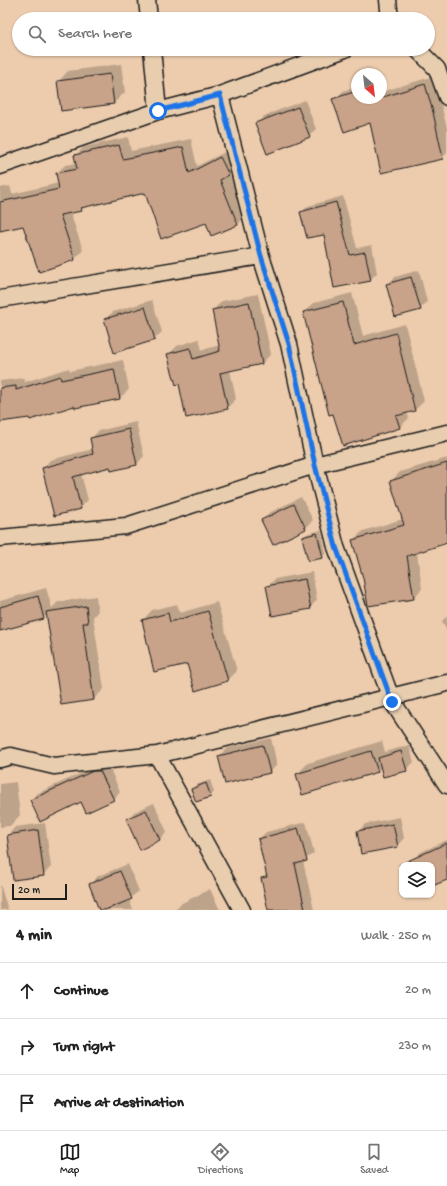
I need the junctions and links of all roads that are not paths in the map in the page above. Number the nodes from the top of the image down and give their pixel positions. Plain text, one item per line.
1 (147, 0) edge
2 (388, 0) edge
3 (148, 12) edge
4 (389, 12) edge
5 (153, 56) edge
6 (326, 56) edge
7 (424, 56) edge
8 (220, 95) junction
9 (447, 97) edge
10 (158, 111) junction
11 (0, 166) edge
12 (261, 256) junction
13 (0, 299) edge
14 (447, 433) edge
15 (315, 465) junction
16 (0, 538) edge
17 (447, 683) edge
18 (391, 697) junction
19 (157, 755) junction
20 (0, 759) edge
21 (447, 784) edge
22 (242, 910) edge

1 - 3 street
2 - 4 street
5 - 10 street
6 - 8 street
7 - 9 street
8 - 10 street
8 - 12 street
10 - 11 street
12 - 13 street
12 - 15 street
14 - 15 street
15 - 16 street
15 - 18 street
17 - 18 street
18 - 19 street
18 - 21 street
19 - 20 street
19 - 22 street

